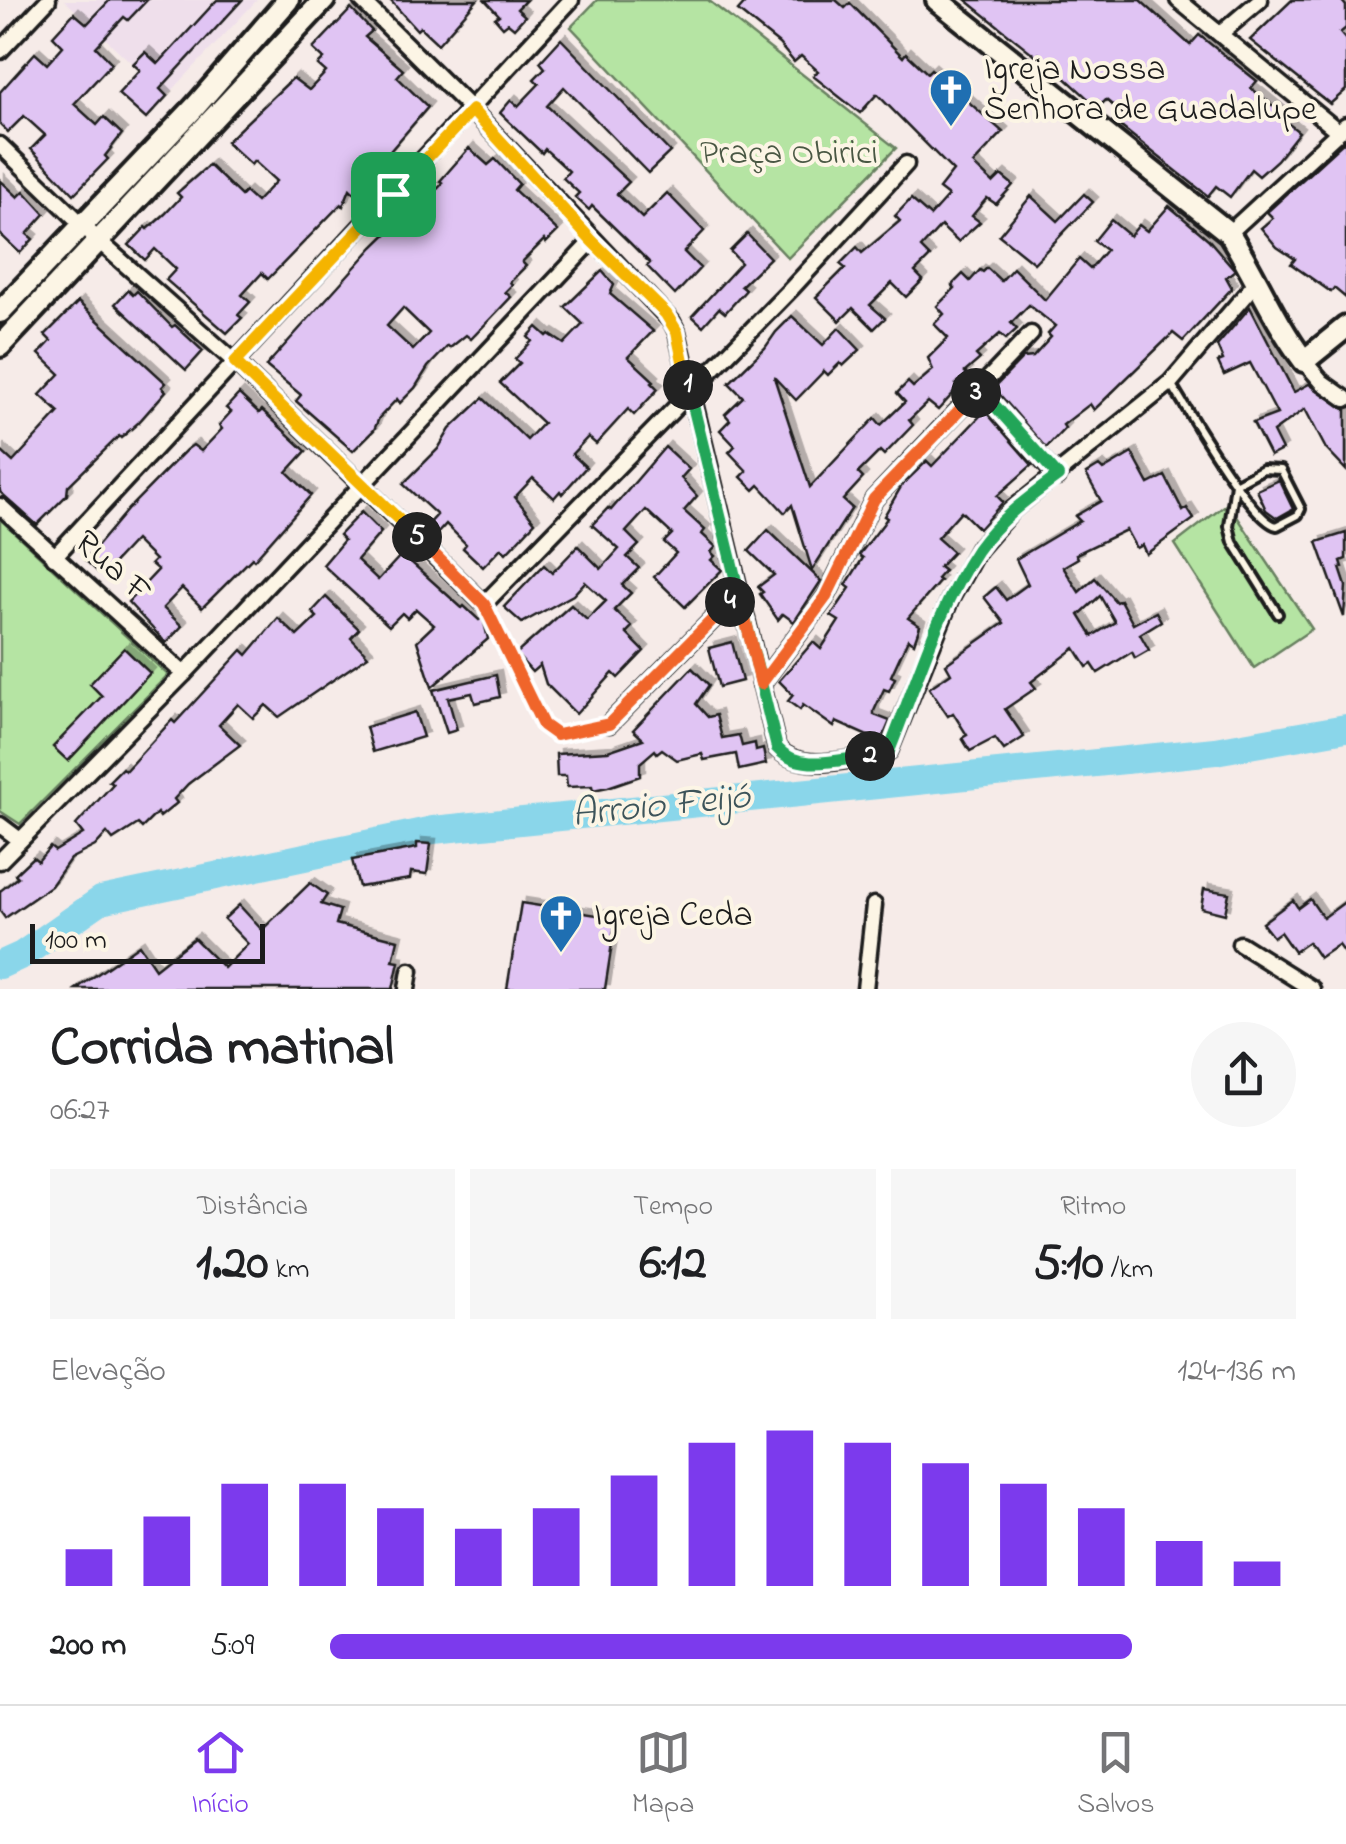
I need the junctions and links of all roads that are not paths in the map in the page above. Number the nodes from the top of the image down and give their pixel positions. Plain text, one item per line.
1 (48, 0) edge
2 (288, 0) edge
3 (324, 0) edge
4 (361, 0) edge
5 (571, 0) edge
6 (937, 0) edge
7 (1178, 0) edge
8 (1260, 0) edge
9 (1220, 34) junction
10 (0, 51) edge
11 (472, 110) junction
12 (1342, 128) edge
13 (0, 146) edge
14 (906, 164) dead end
15 (82, 225) junction
16 (1229, 233) junction
17 (592, 241) junction
18 (100, 242) junction
19 (1258, 280) junction
20 (0, 312) edge
21 (1346, 327) edge
22 (1031, 334) dead end
23 (0, 346) edge
24 (1304, 361) junction
25 (235, 362) junction
26 (1170, 383) junction
27 (980, 389) junction
28 (689, 393) junction
29 (1346, 399) edge
30 (1058, 476) junction
31 (364, 484) junction
32 (1235, 484) junction
33 (0, 506) edge
34 (54, 557) junction
35 (739, 593) junction
36 (484, 604) junction
37 (1278, 614) dead end
38 (184, 674) junction
39 (761, 684) junction
40 (609, 724) joint
41 (0, 825) edge
42 (20, 840) junction
43 (0, 861) edge
44 (874, 905) dead end
45 (1240, 944) dead end
46 (410, 971) dead end
47 (407, 989) edge
48 (866, 989) edge
49 (1312, 989) edge

1 - 10 street
2 - 15 main road
3 - 18 main road
4 - 11 street
5 - 11 street
6 - 16 main road
7 - 9 street
8 - 9 street
9 - 12 street
11 - 17 street
11 - 25 street
12 - 16 street
13 - 15 street
14 - 28 street
15 - 18 street
15 - 20 main road
16 - 19 main road
17 - 28 street
17 - 31 street
18 - 23 main road
18 - 25 street
19 - 24 main road
19 - 26 street
21 - 24 main road
22 - 27 street
24 - 29 street
25 - 31 street
25 - 34 street
26 - 30 street
26 - 32 lane
27 - 30 street
27 - 39 street
28 - 35 street
28 - 36 street
30 - 39 street
31 - 36 street
31 - 38 street
32 - 32 lane
32 - 37 lane
33 - 34 street, Rua F
34 - 38 street, Rua F
35 - 39 street
35 - 40 street
36 - 40 lane
38 - 42 street
41 - 42 street
42 - 43 street
44 - 48 street
45 - 49 street
46 - 47 street

